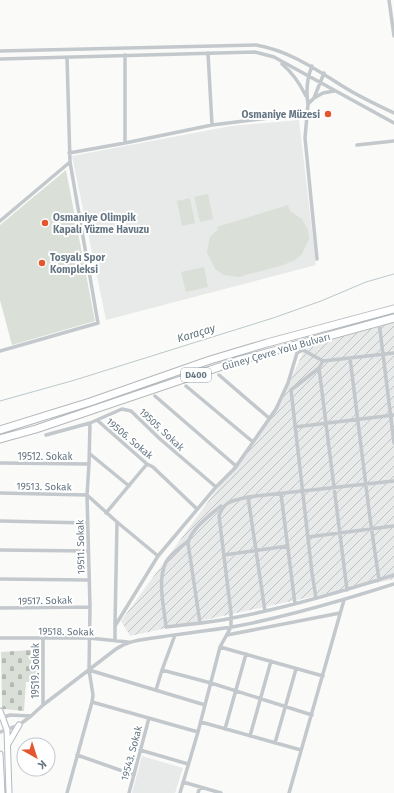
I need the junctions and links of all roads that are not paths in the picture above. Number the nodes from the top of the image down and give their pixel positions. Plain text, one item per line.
1 (389, 0) edge
2 (394, 36) edge
3 (0, 51) edge
4 (208, 52) junction
5 (125, 55) junction
6 (66, 57) junction
7 (274, 58) junction
8 (0, 59) edge
9 (312, 66) junction
10 (324, 73) junction
11 (308, 77) junction
12 (319, 83) junction
13 (334, 91) junction
14 (307, 98) junction
15 (314, 98) junction
16 (308, 104) junction
17 (394, 113) edge
18 (269, 118) dead end
19 (394, 122) edge
20 (212, 125) junction
21 (394, 141) edge
22 (126, 143) junction
23 (357, 145) dead end
24 (69, 152) junction
25 (70, 162) junction
26 (0, 221) edge
27 (317, 259) dead end
28 (394, 309) edge
29 (394, 318) edge
30 (378, 322) junction
31 (0, 351) edge
32 (394, 353) edge
33 (383, 354) junction
34 (350, 358) junction
35 (323, 361) junction
36 (319, 368) junction
37 (219, 375) dead end
38 (186, 386) dead end
39 (155, 396) dead end
40 (392, 415) edge
41 (269, 418) junction
42 (97, 420) junction
43 (357, 420) junction
44 (90, 423) junction
45 (326, 423) junction
46 (295, 427) junction
47 (0, 430) edge
48 (46, 434) dead end
49 (0, 440) edge
50 (253, 442) junction
51 (394, 443) edge
52 (90, 454) junction
53 (0, 463) edge
54 (90, 464) junction
55 (147, 464) junction
56 (236, 466) junction
57 (394, 481) edge
58 (366, 484) junction
59 (129, 486) junction
60 (216, 487) junction
61 (335, 488) junction
62 (303, 491) junction
63 (0, 492) edge
64 (87, 494) junction
65 (281, 494) junction
66 (248, 497) junction
67 (228, 502) junction
68 (197, 509) junction
69 (106, 513) junction
70 (0, 522) edge
71 (117, 522) junction
72 (88, 523) junction
73 (394, 526) edge
74 (372, 528) junction
75 (340, 532) junction
76 (308, 537) junction
77 (189, 540) junction
78 (288, 546) junction
79 (0, 550) edge
80 (88, 551) junction
81 (256, 551) junction
82 (224, 555) junction
83 (158, 556) junction
84 (394, 575) edge
85 (0, 579) edge
86 (89, 580) junction
87 (380, 580) junction
88 (394, 584) edge
89 (347, 590) junction
90 (316, 598) junction
91 (344, 600) junction
92 (295, 604) junction
93 (90, 607) junction
94 (0, 608) edge
95 (265, 611) junction
96 (340, 613) junction
97 (279, 616) junction
98 (231, 619) junction
99 (200, 623) junction
100 (280, 624) junction
101 (115, 626) junction
102 (231, 627) junction
103 (175, 634) junction
104 (227, 634) junction
105 (0, 638) edge
106 (43, 638) junction
107 (89, 638) junction
108 (118, 643) junction
109 (220, 647) junction
110 (246, 654) junction
111 (271, 661) junction
112 (296, 669) junction
113 (89, 670) junction
114 (162, 670) junction
115 (323, 676) junction
116 (211, 683) junction
117 (156, 690) junction
118 (235, 691) junction
119 (260, 698) junction
120 (92, 702) junction
121 (43, 705) junction
122 (205, 705) junction
123 (285, 706) junction
124 (0, 711) edge
125 (312, 715) junction
126 (31, 716) junction
127 (1, 717) edge
128 (149, 718) junction
129 (201, 722) junction
130 (19, 724) junction
131 (224, 729) junction
132 (7, 730) junction
133 (0, 732) edge
134 (198, 732) junction
135 (250, 736) junction
136 (275, 743) junction
137 (7, 745) junction
138 (140, 750) junction
139 (301, 750) junction
140 (0, 754) edge
141 (77, 756) junction
142 (188, 764) junction
143 (134, 775) junction
144 (183, 782) junction
145 (200, 787) junction
146 (2, 793) edge
147 (9, 793) edge
148 (68, 793) edge
149 (129, 793) edge
150 (180, 793) edge
151 (198, 793) edge
152 (221, 793) edge
153 (289, 793) edge

1 - 2 street
3 - 9 street
4 - 5 street
4 - 7 street
4 - 20 street
5 - 6 street
5 - 22 street
6 - 8 street
6 - 24 street
7 - 11 street
7 - 14 street
9 - 10 street
9 - 11 street
10 - 12 street
10 - 17 street
11 - 12 street
11 - 14 street
12 - 13 street
12 - 15 street
13 - 15 street
13 - 19 street
14 - 16 street
15 - 16 street
16 - 27 street
18 - 20 street
20 - 22 street
21 - 23 street
22 - 24 street
24 - 25 street
25 - 26 street
25 - 31 street
28 - 47 highway, Güney Çevre Yolu Bulvarı / D400
29 - 30 highway, Güney Çevre Yolu Bulvarı / D400
30 - 33 street
30 - 49 highway, Güney Çevre Yolu Bulvarı / D400
32 - 33 street
33 - 34 street
33 - 40 street
34 - 35 street
34 - 43 street
35 - 36 street
35 - 41 street
36 - 45 street
36 - 46 street
37 - 41 street
38 - 50 street
39 - 56 street
40 - 43 street
40 - 51 street
41 - 50 street
42 - 44 street, 19505. Sokak
42 - 55 street, 19506. Sokak
42 - 60 street, 19505. Sokak
43 - 45 street
43 - 58 street
44 - 48 street, 19505. Sokak
44 - 52 street, 19511. Sokak
45 - 46 street
45 - 61 street
46 - 62 street
50 - 56 street
52 - 54 street, 19511. Sokak
52 - 59 street
53 - 54 street, 19512. Sokak
54 - 64 street, 19511. Sokak
55 - 59 street
55 - 68 street, 19506. Sokak
56 - 60 street
57 - 58 street
58 - 61 street
58 - 74 street
59 - 69 street
60 - 68 street
61 - 62 street
61 - 75 street
62 - 65 street
62 - 76 street
63 - 64 street, 19513. Sokak
64 - 69 street
64 - 72 street, 19511. Sokak
65 - 66 street
65 - 78 street
66 - 67 street
66 - 81 street
67 - 77 street
67 - 82 street
68 - 83 street
69 - 71 street
70 - 72 street
71 - 83 street
71 - 101 street
72 - 80 street, 19511. Sokak
73 - 74 street
74 - 75 street
74 - 87 street
75 - 76 street
75 - 89 street
76 - 90 street
77 - 99 street
77 - 99 street
78 - 81 street
78 - 92 street
79 - 80 street
80 - 86 street, 19511. Sokak
81 - 82 street
81 - 95 street
82 - 98 street
83 - 101 street
84 - 87 street
85 - 86 street
86 - 93 street, 19511. Sokak
87 - 89 street
88 - 91 street
89 - 90 street
90 - 92 street
91 - 96 street
91 - 97 street
92 - 95 street
93 - 94 street, 19517. Sokak
93 - 107 street, 19511. Sokak
95 - 98 street
96 - 100 street
96 - 115 street
97 - 100 street
97 - 102 street
98 - 99 street
98 - 102 street
100 - 104 street
101 - 108 street
102 - 103 street
102 - 104 street
103 - 108 street
103 - 114 street
104 - 109 street
105 - 106 street, 19518. Sokak
106 - 107 street, 19518. Sokak
106 - 121 street, 19519. Sokak
107 - 108 street, 19518. Sokak
107 - 113 street, 19511. Sokak
108 - 113 street
109 - 110 street
109 - 116 street
110 - 111 street
110 - 118 street
111 - 112 street
111 - 119 street
112 - 115 street
112 - 123 street
113 - 117 street
113 - 120 street, 19511. Sokak
113 - 121 street
114 - 116 street
114 - 117 street
115 - 125 street
116 - 118 street
116 - 122 street
117 - 122 street
118 - 119 street
118 - 131 street
119 - 123 street
119 - 135 street
120 - 128 street
120 - 141 street, 19511. Sokak
121 - 126 street
122 - 129 street
123 - 125 street
123 - 136 street
124 - 127 street
125 - 139 street
126 - 127 street
126 - 130 street
127 - 132 street
128 - 134 street
128 - 138 street, 19543. Sokak
129 - 131 street
129 - 134 street
130 - 132 street
130 - 137 street
131 - 135 street
132 - 133 street
132 - 137 street
134 - 142 street
135 - 136 street
136 - 139 street
137 - 147 street
138 - 142 street
138 - 143 street, 19543. Sokak
139 - 153 street
140 - 146 street
141 - 143 street
141 - 148 street, 19511. Sokak
142 - 144 street
143 - 149 street, 19543. Sokak
144 - 145 street
144 - 150 street
145 - 151 street
145 - 152 street

